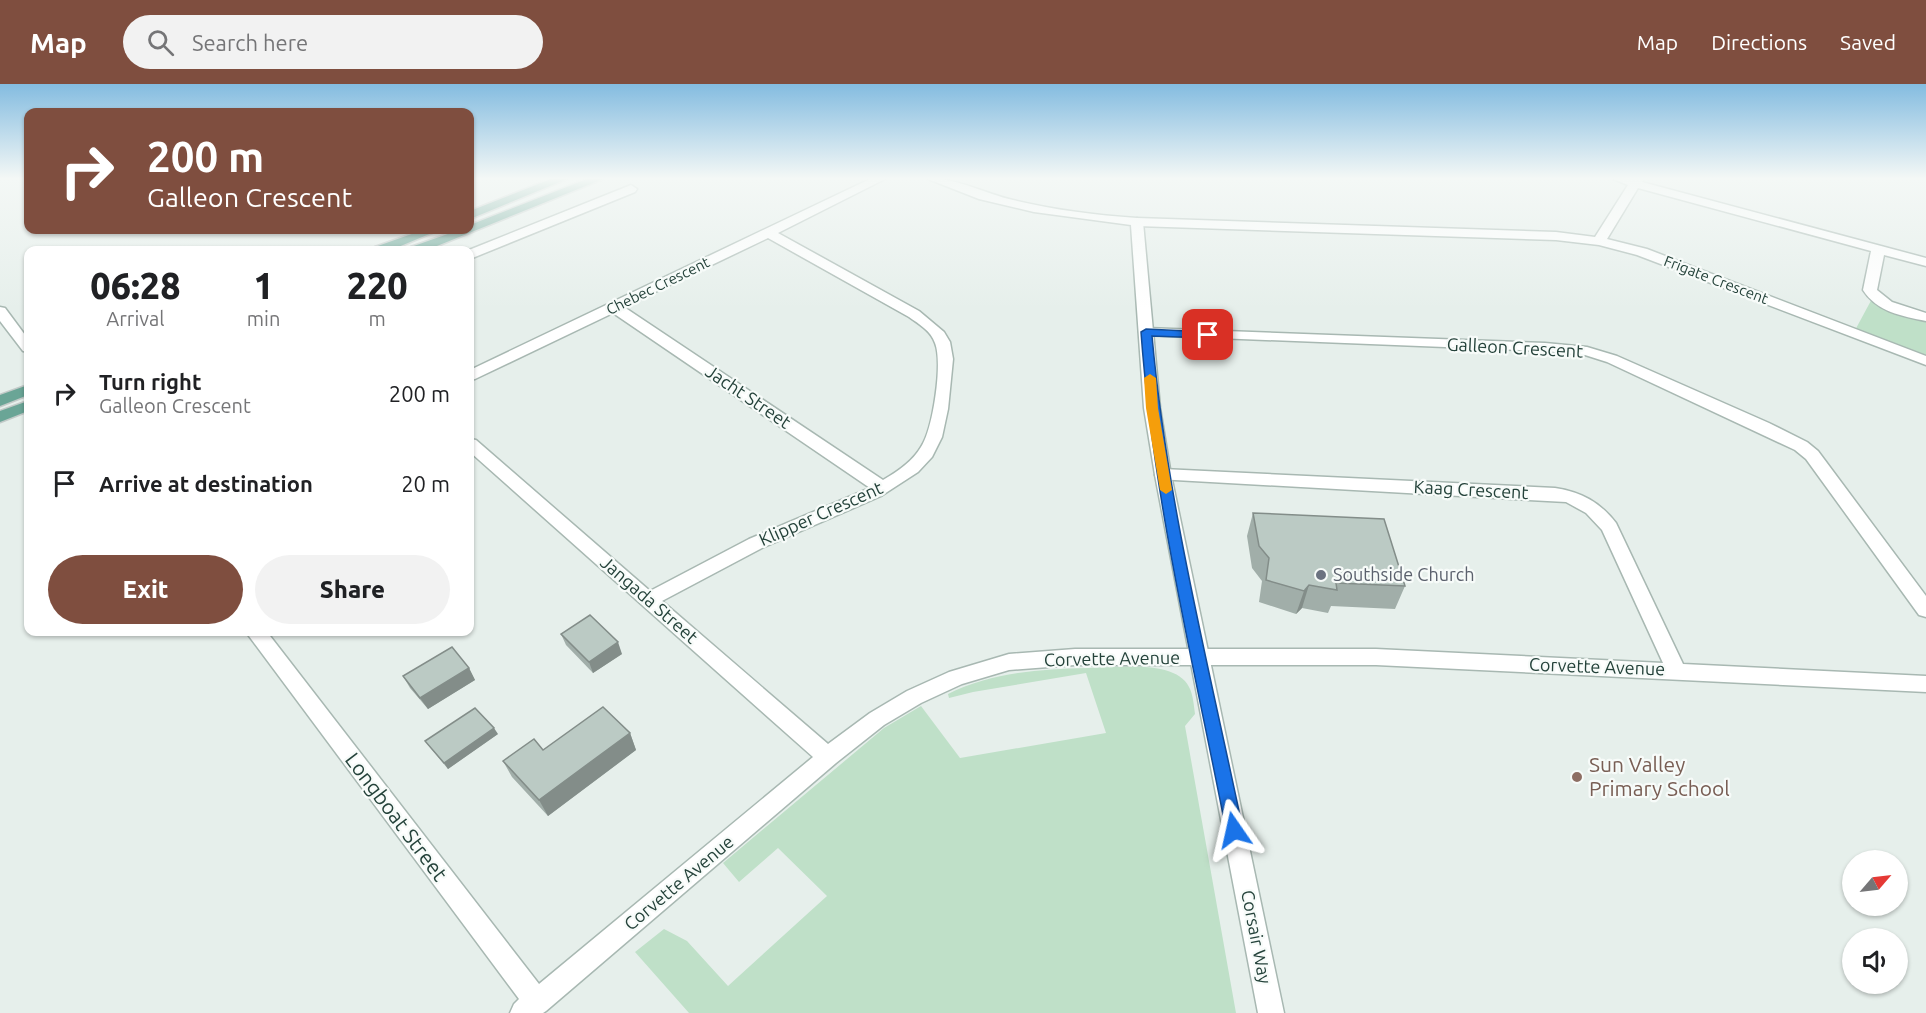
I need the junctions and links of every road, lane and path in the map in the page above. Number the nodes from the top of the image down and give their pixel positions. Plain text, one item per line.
1 (550, 222) edge
2 (791, 222) edge
3 (1137, 222) edge
4 (1148, 222) edge
5 (1610, 222) edge
6 (1783, 222) edge
7 (769, 233) junction
8 (423, 234) edge
9 (456, 234) edge
10 (1599, 240) junction
11 (391, 246) edge
12 (426, 246) edge
13 (1878, 249) junction
14 (474, 253) edge
15 (1926, 262) edge
16 (614, 307) junction
17 (0, 310) edge
18 (1926, 317) edge
19 (1146, 332) junction
20 (24, 343) edge
21 (1926, 361) edge
22 (474, 374) edge
23 (24, 392) edge
24 (0, 401) edge
25 (24, 408) edge
26 (0, 417) edge
27 (474, 447) edge
28 (1163, 474) junction
29 (882, 488) junction
30 (650, 600) junction
31 (1926, 610) edge
32 (259, 636) edge
33 (1199, 657) junction
34 (1676, 670) junction
35 (1926, 684) edge
36 (828, 757) junction
37 (530, 1007) edge
38 (1271, 1013) edge

1 - 14 street
2 - 7 street, Chebec Crescent
3 - 19 street, Corsair Way
4 - 10 street, Frigate Crescent
5 - 10 street
6 - 13 street
7 - 16 street, Chebec Crescent
7 - 29 street, Klipper Crescent
8 - 11 main road
9 - 12 main road
10 - 21 street, Frigate Crescent
13 - 15 street
13 - 18 street
16 - 22 street, Chebec Crescent
16 - 29 street, Jacht Street
17 - 20 street
19 - 28 street, Corsair Way
19 - 31 street, Galleon Crescent
23 - 24 main road
25 - 26 main road
27 - 30 street, Jangada Street
28 - 33 street, Corsair Way
28 - 34 street, Kaag Crescent
29 - 30 street, Klipper Crescent
30 - 36 street, Jangada Street
32 - 37 street, Longboat Street
33 - 34 street, Corvette Avenue
33 - 36 street, Corvette Avenue
33 - 38 street, Corsair Way
34 - 35 street, Corvette Avenue
36 - 37 street, Corvette Avenue

